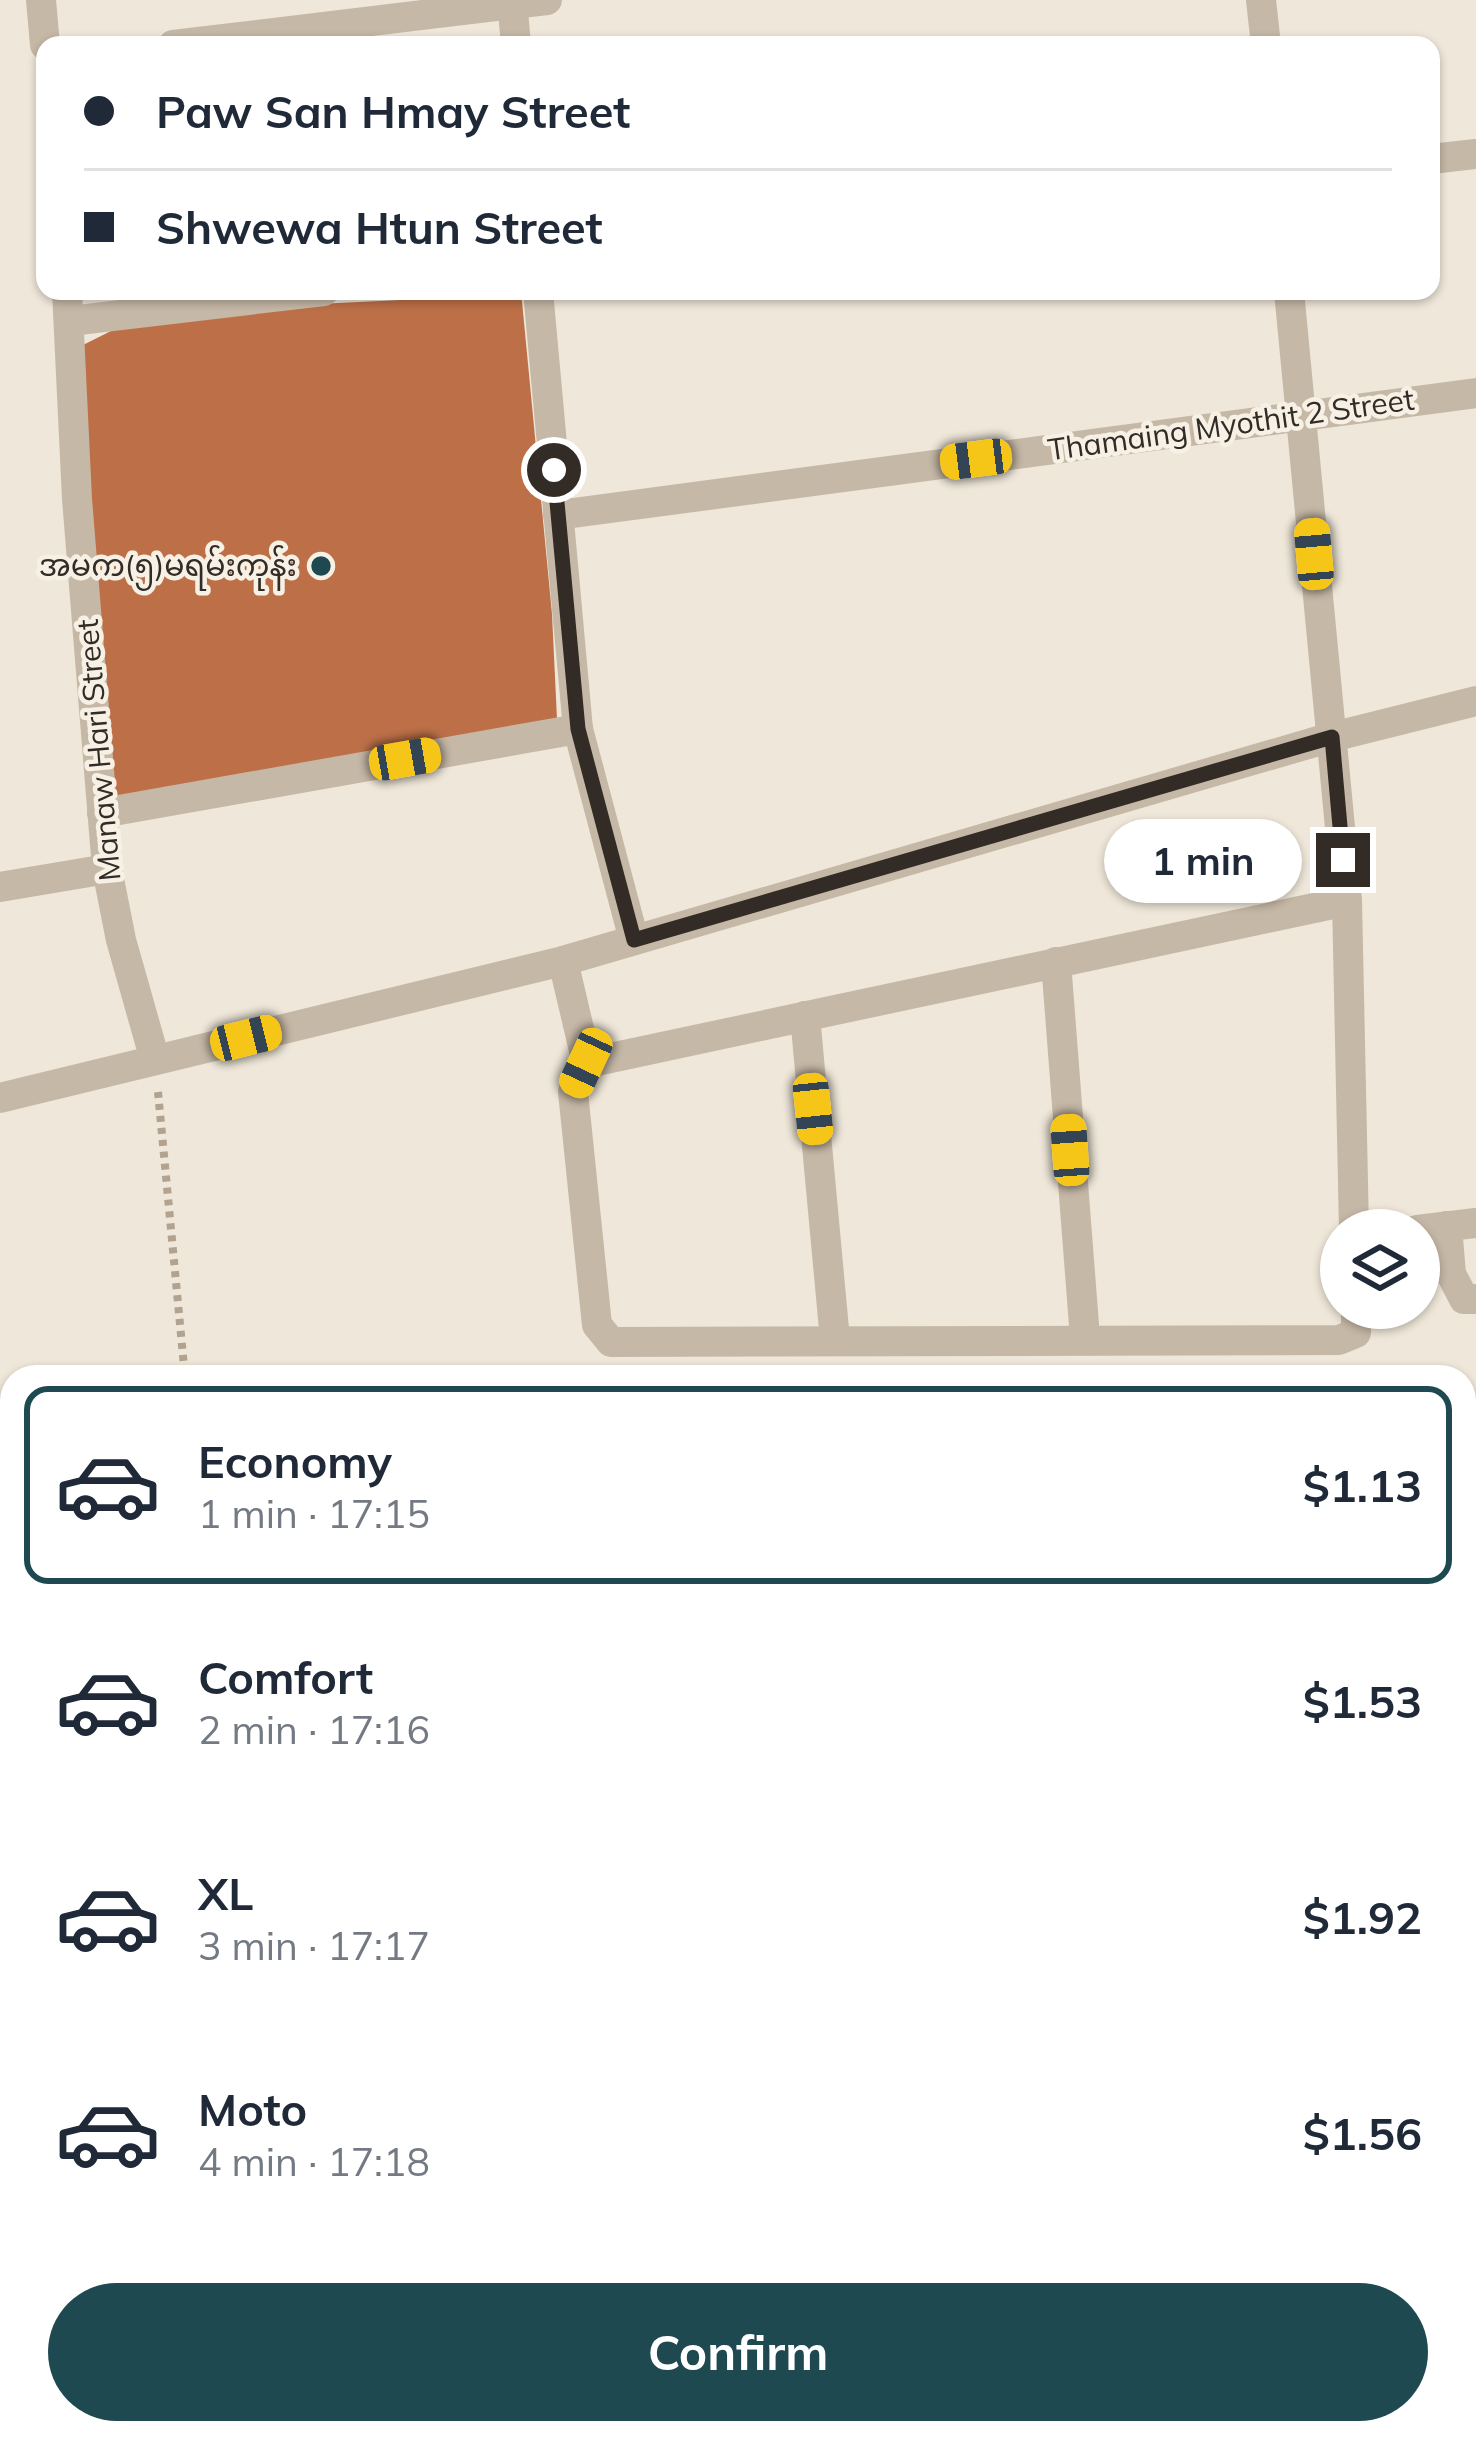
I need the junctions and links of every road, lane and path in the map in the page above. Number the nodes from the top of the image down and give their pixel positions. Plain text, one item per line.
1 (41, 0) edge
2 (547, 0) edge
3 (1261, 0) edge
4 (512, 2) edge
5 (44, 36) edge
6 (244, 36) edge
7 (515, 36) edge
8 (1265, 36) edge
9 (1476, 154) edge
10 (1440, 158) edge
11 (170, 300) edge
12 (539, 300) edge
13 (1290, 300) edge
14 (68, 306) edge
15 (1476, 393) edge
16 (1301, 416) junction
17 (558, 515) junction
18 (1476, 701) edge
19 (578, 729) junction
20 (1332, 737) junction
21 (102, 813) junction
22 (107, 869) junction
23 (0, 887) edge
24 (1347, 901) junction
25 (634, 940) junction
26 (563, 961) junction
27 (1056, 962) junction
28 (805, 1016) junction
29 (155, 1060) junction
30 (586, 1063) junction
31 (0, 1098) edge
32 (1354, 1209) edge
33 (1447, 1226) edge
34 (1476, 1299) edge
35 (1348, 1329) edge
36 (1084, 1338) junction
37 (835, 1340) junction
38 (184, 1365) edge

1 - 5 street
2 - 4 street
3 - 8 street
4 - 6 street
4 - 7 street
9 - 10 street
11 - 14 street
12 - 17 street
13 - 16 street
14 - 21 street, Manaw Hari Street
15 - 16 street, Thamaing Myothit 2 Street
16 - 17 street, Thamaing Myothit 2 Street
16 - 20 street
17 - 19 street
18 - 20 street
19 - 21 street
19 - 25 street
20 - 24 street
20 - 25 street
21 - 22 street, Manaw Hari Street
22 - 23 street
22 - 29 street, Manaw Hari Street
24 - 27 street
24 - 32 street
25 - 26 street
26 - 29 street
26 - 30 street
27 - 28 street
27 - 36 street
28 - 30 street
28 - 37 street
29 - 31 street
29 - 38 path
30 - 37 street
33 - 34 street
35 - 36 street
36 - 37 street

